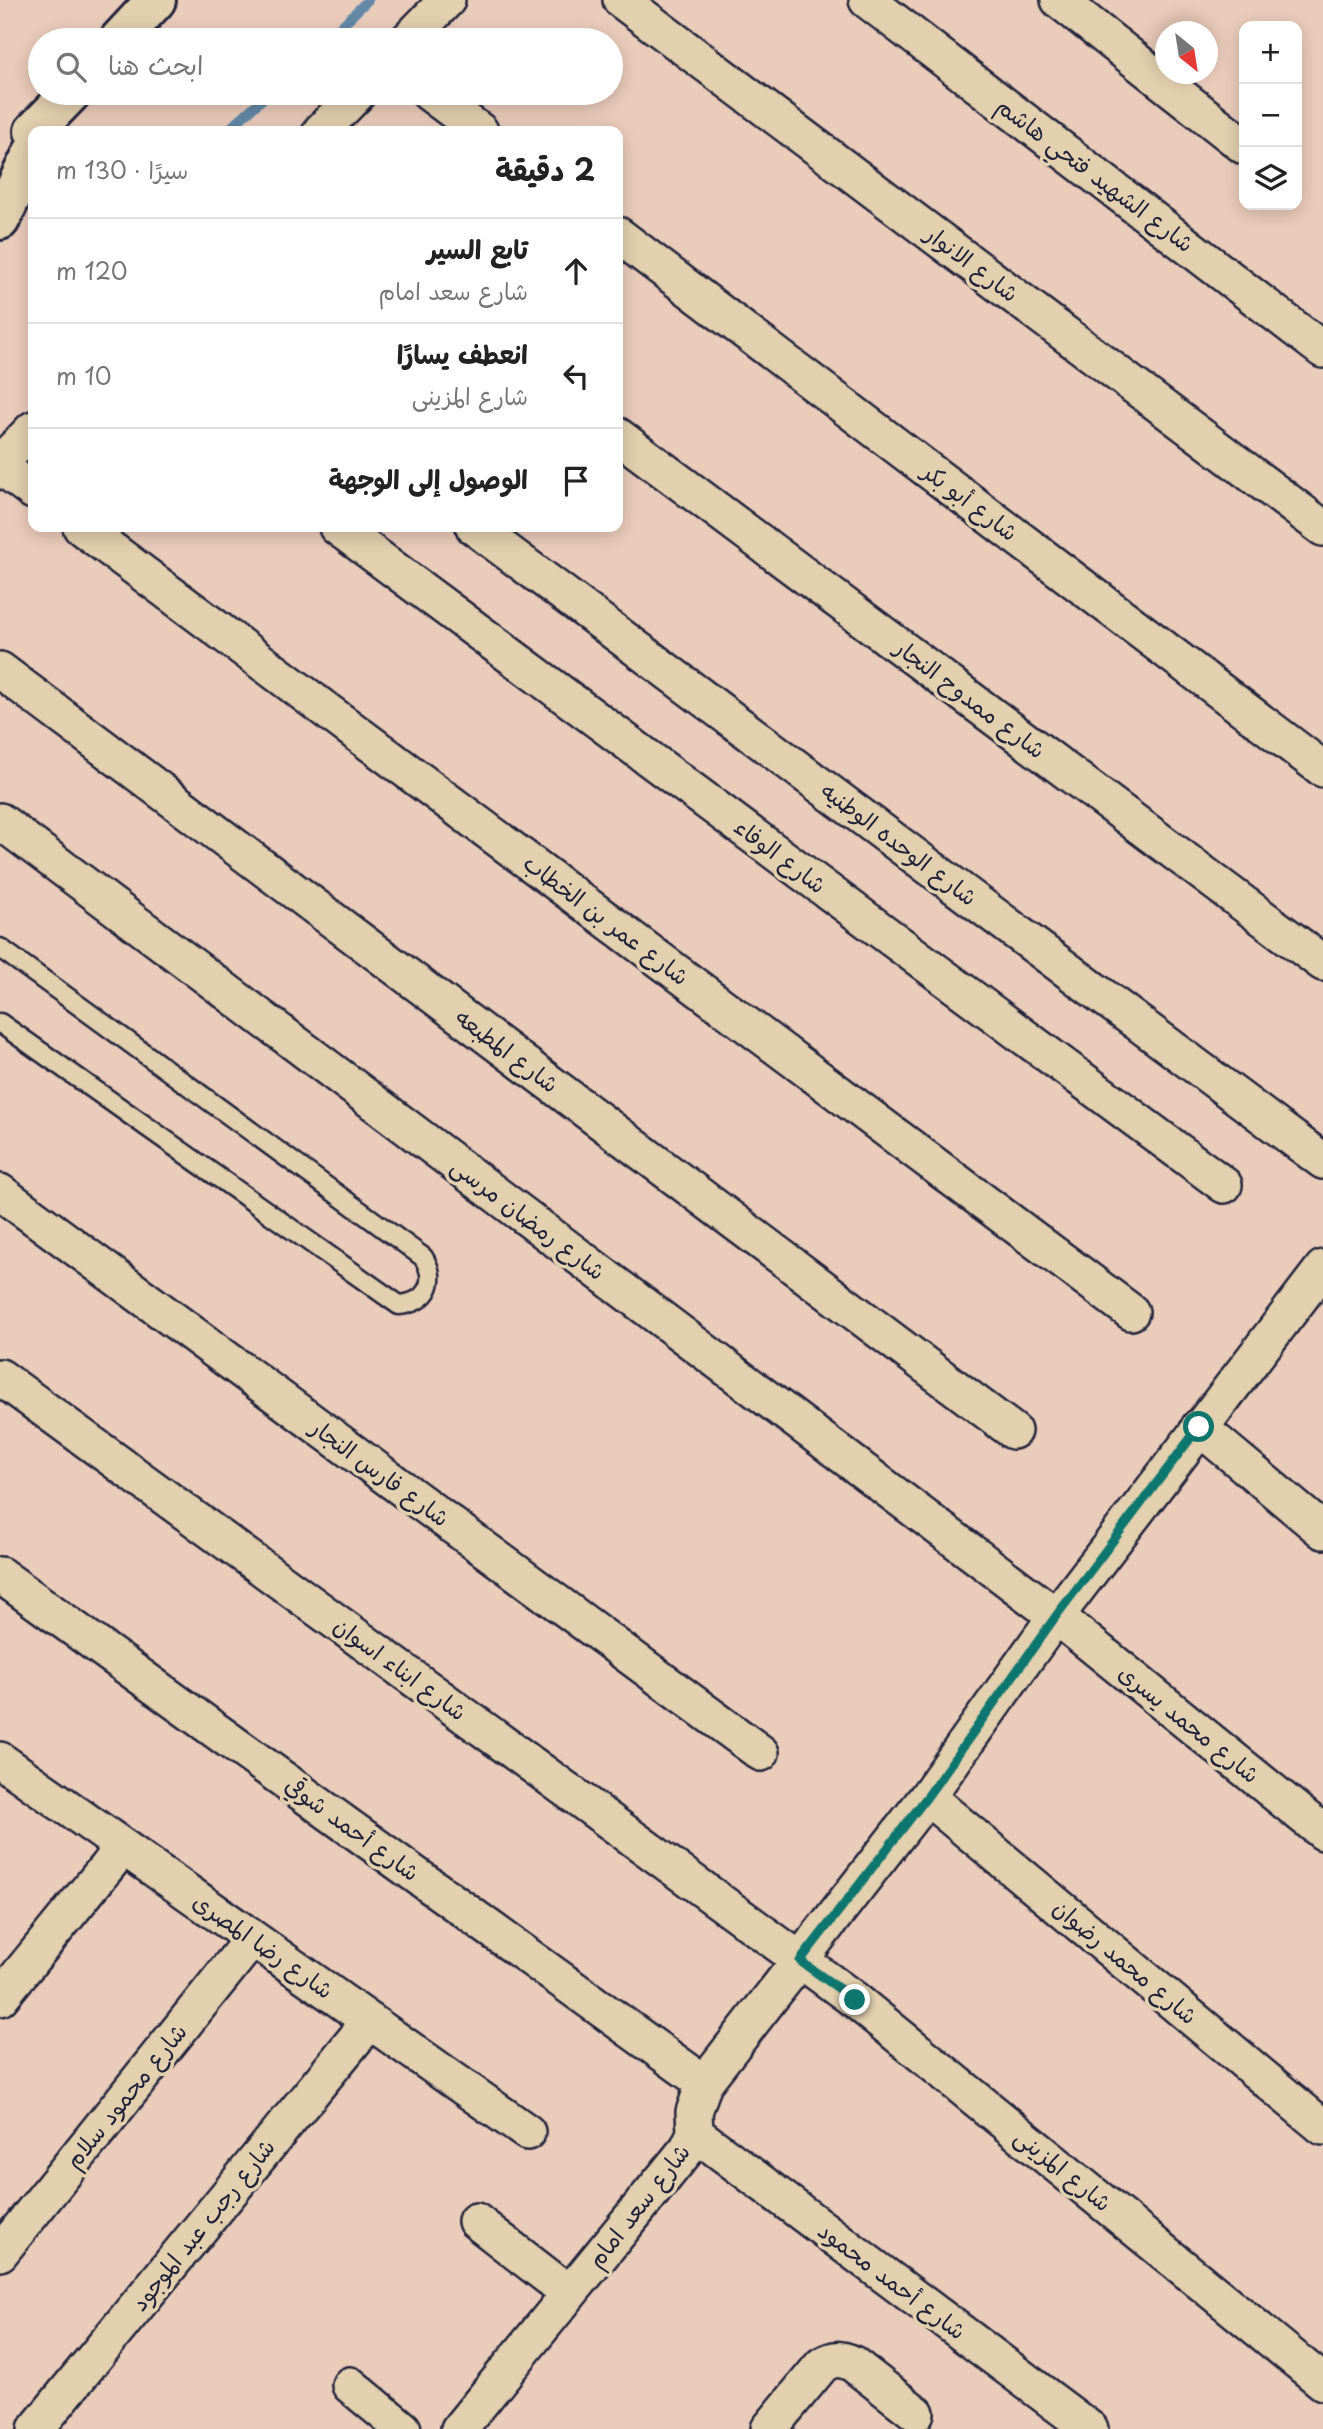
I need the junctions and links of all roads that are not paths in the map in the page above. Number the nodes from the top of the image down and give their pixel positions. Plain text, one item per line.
1 (156, 0) edge
2 (447, 0) edge
3 (621, 0) edge
4 (867, 0) edge
5 (1059, 0) edge
6 (130, 28) edge
7 (420, 28) edge
8 (346, 105) edge
9 (445, 105) edge
10 (326, 126) edge
11 (473, 126) edge
12 (28, 139) edge
13 (1239, 142) edge
14 (28, 162) edge
15 (0, 166) edge
16 (0, 220) edge
17 (623, 239) edge
18 (1323, 350) edge
19 (28, 434) edge
20 (623, 440) edge
21 (0, 465) edge
22 (28, 487) edge
23 (1323, 528) edge
24 (88, 532) edge
25 (344, 532) edge
26 (481, 532) edge
27 (0, 670) edge
28 (1323, 769) edge
29 (0, 821) edge
30 (0, 948) edge
31 (1323, 963) edge
32 (0, 1023) edge
33 (1323, 1161) edge
34 (1224, 1185) dead end
35 (0, 1192) edge
36 (1323, 1268) edge
37 (1131, 1312) dead end
38 (0, 1377) edge
39 (1199, 1427) junction
40 (1013, 1431) dead end
41 (1323, 1531) edge
42 (0, 1575) edge
43 (1056, 1616) junction
44 (761, 1754) dead end
45 (0, 1760) edge
46 (927, 1797) junction
47 (1323, 1832) edge
48 (123, 1847) junction
49 (251, 1939) junction
50 (800, 1961) junction
51 (0, 1998) edge
52 (370, 2021) junction
53 (704, 2083) junction
54 (1323, 2127) edge
55 (527, 2132) dead end
56 (695, 2133) junction
57 (476, 2221) dead end
58 (0, 2253) edge
59 (569, 2293) junction
60 (1323, 2382) edge
61 (350, 2385) dead end
62 (916, 2413) dead end
63 (36, 2429) edge
64 (403, 2429) edge
65 (459, 2429) edge
66 (769, 2429) edge
67 (1090, 2429) edge

1 - 6 highway
2 - 7 street
3 - 23 street, شارع الانوار
4 - 18 street, شارع الشهيد فتحي هاشم
5 - 13 street
8 - 10 street
9 - 11 street
12 - 15 highway
14 - 16 highway
17 - 28 street, شارع أبو بكر
19 - 21 street
20 - 31 street, شارع ممدوح النجار
21 - 22 street
24 - 37 street, شارع عمر بن الخطاب
25 - 34 street, شارع الوفاء
26 - 33 street, شارع الوحده الوطنيه
27 - 40 street, شارع المطبعه
29 - 43 street, شارع رمضان مرسى
30 - 32 lane
35 - 44 street, شارع فارس النجار
36 - 39 street, شارع سعد امام
38 - 50 street, شارع ابناء اسوان
39 - 41 street
39 - 43 street, شارع سعد امام
42 - 53 street, شارع أحمد شوقي
43 - 46 street, شارع سعد امام
43 - 47 street, شارع محمد يسرى
45 - 48 street, شارع رضا المصرى
46 - 50 street, شارع سعد امام
46 - 54 street, شارع محمد رضوان
48 - 49 street, شارع رضا المصرى
48 - 51 street
49 - 52 street, شارع رضا المصرى
49 - 58 street, شارع محمود سلام
50 - 53 street, شارع سعد امام
50 - 60 street, شارع المزينى
52 - 55 street, شارع رضا المصرى
52 - 63 street, شارع رجب عبد الموجود
53 - 56 street, شارع سعد امام
56 - 59 street, شارع سعد امام
56 - 67 street, شارع أحمد محمود
57 - 59 street
59 - 65 street, شارع سعد امام
61 - 64 street
62 - 66 street

